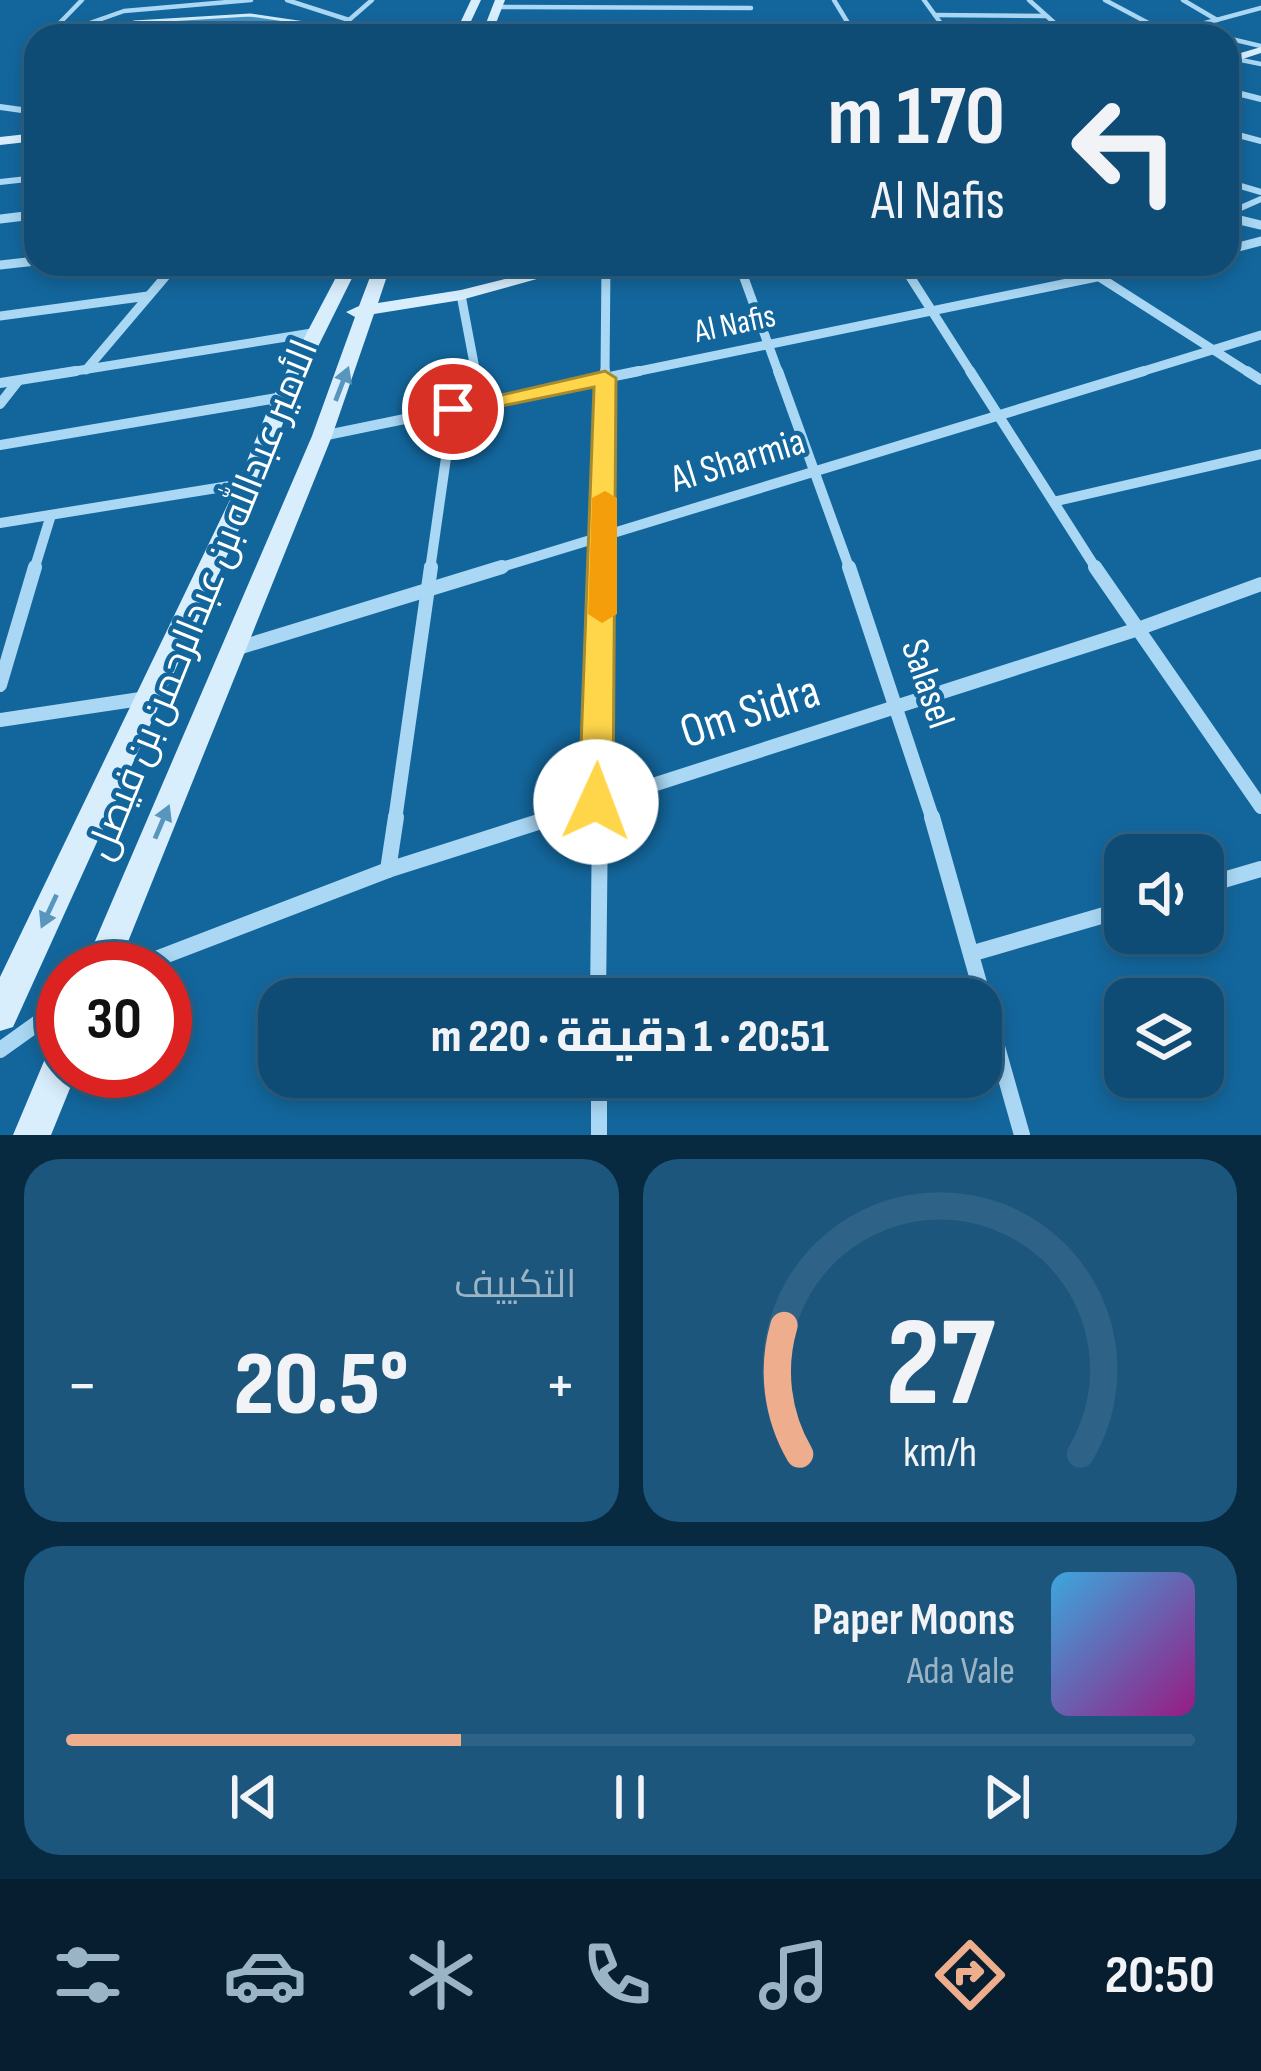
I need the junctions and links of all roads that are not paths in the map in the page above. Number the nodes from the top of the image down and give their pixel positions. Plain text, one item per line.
1 (82, 0) edge
2 (125, 0) edge
3 (251, 0) edge
4 (287, 0) edge
5 (303, 0) edge
6 (372, 0) edge
7 (924, 0) edge
8 (1029, 0) edge
9 (1106, 0) edge
10 (1184, 0) edge
11 (498, 3) edge
12 (673, 4) edge
13 (750, 4) edge
14 (592, 8) junction
15 (1261, 8) edge
16 (127, 9) junction
17 (935, 15) junction
18 (1046, 16) junction
19 (349, 20) junction
20 (1216, 20) junction
21 (61, 24) edge
22 (72, 24) edge
23 (349, 24) edge
24 (594, 24) edge
25 (942, 24) edge
26 (1055, 24) edge
27 (1151, 24) edge
28 (1202, 24) edge
29 (1261, 241) edge
30 (1244, 247) junction
31 (1239, 248) edge
32 (1261, 254) edge
33 (166, 276) edge
34 (345, 276) edge
35 (379, 276) edge
36 (479, 276) edge
37 (536, 276) edge
38 (606, 276) edge
39 (743, 276) edge
40 (910, 276) edge
41 (1104, 276) edge
42 (1099, 277) junction
43 (461, 295) junction
44 (148, 296) junction
45 (367, 307) junction
46 (933, 311) junction
47 (0, 316) edge
48 (323, 321) junction
49 (1261, 335) edge
50 (768, 344) junction
51 (1214, 350) junction
52 (86, 370) junction
53 (605, 378) junction
54 (18, 380) junction
55 (1261, 380) edge
56 (0, 383) edge
57 (284, 397) junction
58 (482, 403) junction
59 (0, 404) edge
60 (453, 409) junction
61 (1000, 415) junction
62 (322, 436) junction
63 (0, 445) edge
64 (1261, 454) edge
65 (816, 471) junction
66 (249, 483) junction
67 (1057, 501) junction
68 (51, 515) junction
69 (0, 523) edge
70 (604, 536) junction
71 (1261, 584) edge
72 (430, 590) junction
73 (1136, 629) junction
74 (234, 650) junction
75 (0, 686) edge
76 (148, 698) junction
77 (900, 704) junction
78 (0, 720) edge
79 (596, 802) junction
80 (1261, 807) edge
81 (1261, 869) edge
82 (388, 870) junction
83 (1224, 880) edge
84 (1104, 915) edge
85 (111, 942) edge
86 (192, 945) edge
87 (977, 952) junction
88 (598, 978) edge
89 (8, 982) edge
90 (0, 1015) edge
91 (36, 1024) edge
92 (0, 1050) edge
93 (47, 1098) edge
94 (598, 1098) edge
95 (32, 1135) edge
96 (599, 1135) edge
97 (1022, 1135) edge

1 - 21 street
2 - 16 street
3 - 16 street
4 - 5 lane
4 - 19 street
6 - 19 lane
7 - 17 street
8 - 18 street
9 - 27 street
10 - 20 street
11 - 14 street
12 - 13 street
12 - 14 street
14 - 24 street
15 - 20 street
16 - 22 street
17 - 18 street
17 - 25 street
18 - 26 street
19 - 23 street
20 - 28 street
29 - 30 street
30 - 31 street
30 - 32 street
33 - 44 street
34 - 48 main road, الأمير عبدالله بن عبدالرحمن بن فيصل
35 - 45 main road, الأمير عبدالله بن عبدالرحمن بن فيصل
36 - 45 main road
37 - 43 main road
38 - 53 street
39 - 50 street, Salasel
40 - 46 street
41 - 42 street, Al Nafis
42 - 46 street, Al Nafis
42 - 51 street
43 - 45 main road
43 - 58 street
44 - 47 street
44 - 52 street
45 - 48 main road
62 -> 45 main road, الأمير عبدالله بن عبدالرحمن بن فيصل
46 - 50 street, Al Nafis
46 - 61 street
48 - 52 street
48 - 57 main road, الأمير عبدالله بن عبدالرحمن بن فيصل
49 - 51 street, Al Sharmia
50 - 53 street, Al Nafis
50 - 65 street, Salasel
51 - 55 street
51 - 61 street, Al Sharmia
52 - 54 street
53 - 58 street, Al Nafis
53 - 70 street
54 - 56 street
54 - 59 street
57 - 63 street
57 - 66 main road, الأمير عبدالله بن عبدالرحمن بن فيصل
58 - 60 street, Al Nafis
60 - 62 street, Al Nafis
60 - 72 street
61 - 65 street, Al Sharmia
61 - 67 street
62 - 74 main road, الأمير عبدالله بن عبدالرحمن بن فيصل
64 - 67 street
65 - 70 street, Al Sharmia
65 - 77 street, Salasel
66 - 68 street
66 - 76 main road, الأمير عبدالله بن عبدالرحمن بن فيصل
67 - 73 street
68 - 69 street
68 - 75 street
70 - 72 street, Al Sharmia
70 - 79 street
71 - 73 street, Om Sidra
72 - 74 street, Al Sharmia
72 - 82 street
73 - 77 street, Om Sidra
73 - 80 street
85 -> 74 main road, الأمير عبدالله بن عبدالرحمن بن فيصل
76 - 78 street
76 -> 89 main road, الأمير عبدالله بن عبدالرحمن بن فيصل
77 - 79 street, Om Sidra
77 - 87 street, Salasel
79 - 82 street, Om Sidra
79 - 88 street
81 - 83 street
82 - 86 street, Om Sidra
84 - 87 street
87 - 97 street, Salasel
89 - 90 main road, الأمير عبدالله بن عبدالرحمن بن فيصل
91 - 92 street
93 - 95 main road
94 - 96 street

